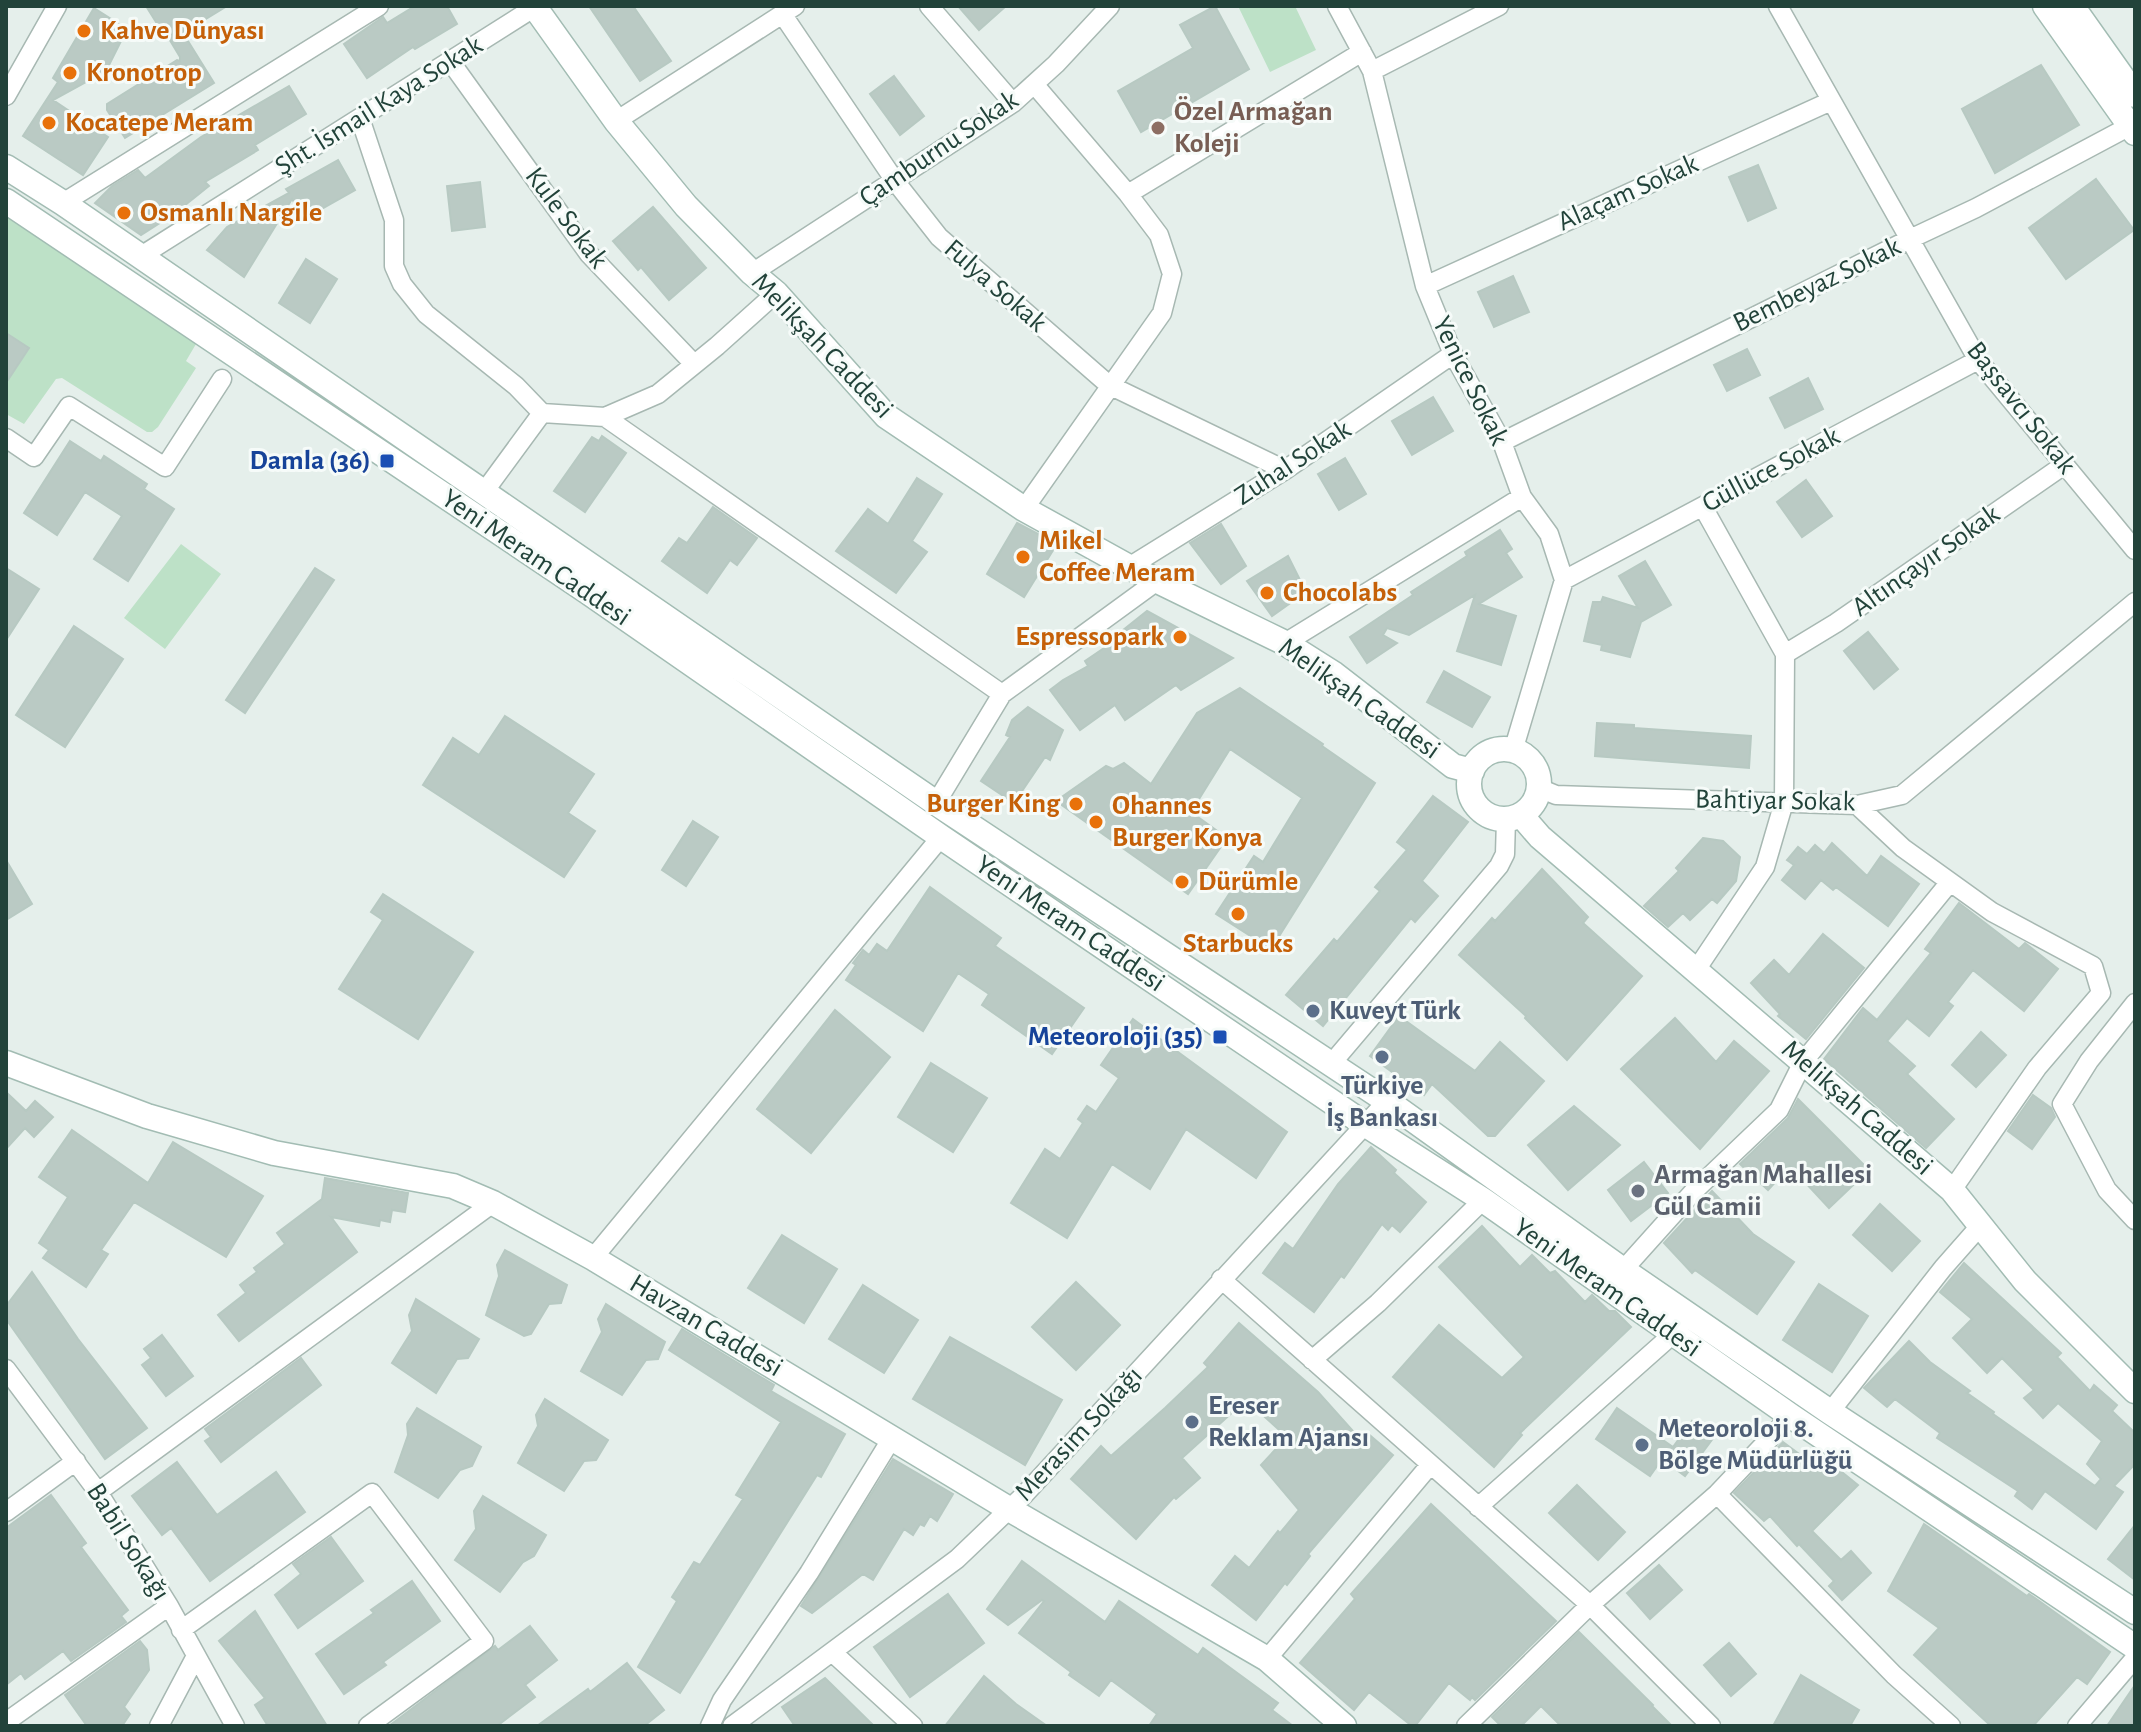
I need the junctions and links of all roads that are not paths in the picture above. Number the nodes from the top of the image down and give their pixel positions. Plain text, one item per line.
1 (57, 6) edge
2 (379, 6) edge
3 (534, 6) edge
4 (929, 6) edge
5 (1110, 6) edge
6 (1337, 6) edge
7 (1499, 6) edge
8 (1778, 6) edge
9 (2045, 6) edge
10 (2072, 6) edge
11 (789, 10) edge
12 (1362, 52) junction
13 (450, 61) junction
14 (1372, 71) junction
15 (1034, 84) junction
16 (2135, 95) edge
17 (6, 96) edge
18 (1831, 101) junction
19 (1013, 103) junction
20 (360, 118) junction
21 (616, 121) junction
22 (2133, 129) edge
23 (6, 167) edge
24 (895, 181) junction
25 (1128, 194) junction
26 (6, 201) edge
27 (63, 203) junction
28 (1910, 239) junction
29 (141, 256) junction
30 (752, 273) junction
31 (1425, 286) junction
32 (776, 293) junction
33 (1453, 354) junction
34 (1978, 360) junction
35 (694, 364) junction
36 (222, 379) dead end
37 (1109, 385) junction
38 (542, 413) junction
39 (605, 417) junction
40 (6, 438) edge
41 (1502, 442) junction
42 (2064, 465) junction
43 (1285, 470) junction
44 (484, 492) junction
45 (1522, 497) junction
46 (1703, 507) junction
47 (1024, 509) junction
48 (2135, 550) edge
49 (1129, 567) junction
50 (1564, 580) junction
51 (1157, 581) junction
52 (2135, 602) edge
53 (1285, 643) junction
54 (1785, 654) junction
55 (1002, 694) junction
56 (1513, 751) junction
57 (1472, 771) junction
58 (1539, 788) junction
59 (1784, 802) junction
60 (936, 803) junction
61 (1857, 805) junction
62 (1514, 817) junction
63 (941, 837) junction
64 (1950, 882) junction
65 (1696, 970) junction
66 (2135, 1003) edge
67 (1803, 1062) junction
68 (6, 1063) edge
69 (1332, 1063) junction
70 (1387, 1101) junction
71 (1366, 1125) junction
72 (1952, 1190) junction
73 (1483, 1200) junction
74 (493, 1203) junction
75 (2135, 1220) edge
76 (1980, 1226) junction
77 (593, 1258) junction
78 (1623, 1270) junction
79 (1221, 1279) junction
80 (1672, 1335) junction
81 (1312, 1360) junction
82 (6, 1369) edge
83 (2135, 1391) edge
84 (1830, 1412) junction
85 (1791, 1416) junction
86 (892, 1438) junction
87 (76, 1461) junction
88 (1430, 1465) junction
89 (98, 1492) junction
90 (1717, 1494) junction
91 (1478, 1507) junction
92 (1009, 1509) junction
93 (6, 1512) edge
94 (1590, 1605) junction
95 (169, 1606) junction
96 (2135, 1612) edge
97 (181, 1630) junction
98 (2135, 1647) edge
99 (832, 1652) junction
100 (196, 1656) junction
101 (2135, 1658) edge
102 (1267, 1659) junction
103 (6, 1722) edge
104 (159, 1726) edge
105 (235, 1726) edge
106 (368, 1726) edge
107 (710, 1726) edge
108 (732, 1726) edge
109 (913, 1726) edge
110 (1344, 1726) edge
111 (1466, 1726) edge
112 (1711, 1726) edge
113 (1951, 1726) edge
114 (2077, 1726) edge

1 - 17 street
2 - 27 street
3 - 13 street, Şht. İsmail Kaya Sokak
3 - 21 main road, Melikşah Caddesi
4 - 19 street
5 - 15 street, Çamburnu Sokak
6 - 12 street, Yenice Sokak
7 - 14 street
8 - 18 street, Başsavcı Sokak
9 - 22 main road
10 - 16 main road
11 - 21 street
11 - 24 street, Fulya Sokak
12 - 14 street, Yenice Sokak
12 - 25 street
13 - 20 street, Şht. İsmail Kaya Sokak
13 - 35 street, Kule Sokak
14 - 31 street, Yenice Sokak
15 - 19 street, Çamburnu Sokak
15 - 25 street
18 - 28 street, Başsavcı Sokak
18 - 31 street, Alaçam Sokak
19 - 24 street, Çamburnu Sokak
20 - 29 street, Şht. İsmail Kaya Sokak
20 - 38 street
21 - 30 main road, Melikşah Caddesi
22 - 28 street, Bembeyaz Sokak
23 - 27 main road, Yeni Meram Caddesi
24 - 30 street, Çamburnu Sokak
24 - 37 street, Fulya Sokak
25 - 37 street
26 - 63 main road, Yeni Meram Caddesi
27 - 29 main road, Yeni Meram Caddesi
28 - 34 street, Başsavcı Sokak
28 - 41 street, Bembeyaz Sokak
29 - 44 main road, Yeni Meram Caddesi
30 - 32 main road, Melikşah Caddesi
31 - 33 street, Yenice Sokak
32 - 35 street
32 - 47 main road, Melikşah Caddesi
33 - 41 street, Yenice Sokak
33 - 43 street, Zuhal Sokak
34 - 42 street, Başsavcı Sokak
34 - 46 street, Güllüce Sokak
35 - 39 street
36 - 40 street
37 - 43 street, Fulya Sokak
37 - 47 street
38 - 39 street
38 - 44 street
39 - 55 street
41 - 45 street, Yenice Sokak
42 - 48 street, Başsavcı Sokak
42 - 54 street, Altınçayır Sokak
43 - 49 street, Zuhal Sokak
44 - 60 main road, Yeni Meram Caddesi
45 - 50 street, Yenice Sokak
45 - 53 street
46 - 50 street, Güllüce Sokak
46 - 54 street
47 - 49 main road, Melikşah Caddesi
49 - 51 main road, Melikşah Caddesi
50 - 56 street
51 - 53 main road, Melikşah Caddesi
51 - 55 street
52 - 61 street, Bahtiyar Sokak
53 - 57 main road, Melikşah Caddesi
54 - 59 street
55 - 60 street
56 - 57 main road, Melikşah Caddesi
56 - 58 main road
57 - 62 main road, Melikşah Caddesi
58 - 59 street, Bahtiyar Sokak
58 - 62 main road
59 - 61 street, Bahtiyar Sokak
59 - 65 street
60 - 69 main road, Yeni Meram Caddesi
61 - 64 street
62 - 65 main road, Melikşah Caddesi
62 - 69 street
63 - 71 main road, Yeni Meram Caddesi
63 - 77 street
64 - 67 street
64 - 72 street
65 - 67 main road, Melikşah Caddesi
66 - 75 street
67 - 72 main road, Melikşah Caddesi
67 - 78 street
68 - 74 main road, Havzan Caddesi
69 - 70 main road, Yeni Meram Caddesi
70 - 71 street, Merasim Sokağı
70 - 78 main road, Yeni Meram Caddesi
71 - 73 main road, Yeni Meram Caddesi
71 - 79 street, Merasim Sokağı
72 - 76 main road, Melikşah Caddesi
73 - 80 main road, Yeni Meram Caddesi
73 - 81 street
74 - 77 main road, Havzan Caddesi
74 - 89 street
76 - 83 main road, Melikşah Caddesi
76 - 84 street
77 - 86 main road, Havzan Caddesi
78 - 84 main road, Yeni Meram Caddesi
79 - 81 street
79 - 92 street, Merasim Sokağı
80 - 85 main road, Yeni Meram Caddesi
80 - 91 street
81 - 88 street
82 - 87 street, Babil Sokağı
84 - 96 main road, Yeni Meram Caddesi
85 - 90 street
85 - 98 main road, Yeni Meram Caddesi
86 - 92 main road, Havzan Caddesi
86 - 107 street
87 - 89 street, Babil Sokağı
87 - 93 street
88 - 91 street
88 - 102 street
89 - 95 street, Babil Sokağı
90 - 94 street
90 - 113 street
91 - 94 street
92 - 99 street, Merasim Sokağı
92 - 102 main road, Havzan Caddesi
94 - 111 street
94 - 112 street
95 - 97 street, Babil Sokağı
95 - 103 street
97 - 100 street, Babil Sokağı
97 - 106 street
99 - 108 street, Merasim Sokağı
99 - 109 street
100 - 104 street
100 - 105 street, Babil Sokağı
101 - 114 street
102 - 110 main road, Havzan Caddesi

